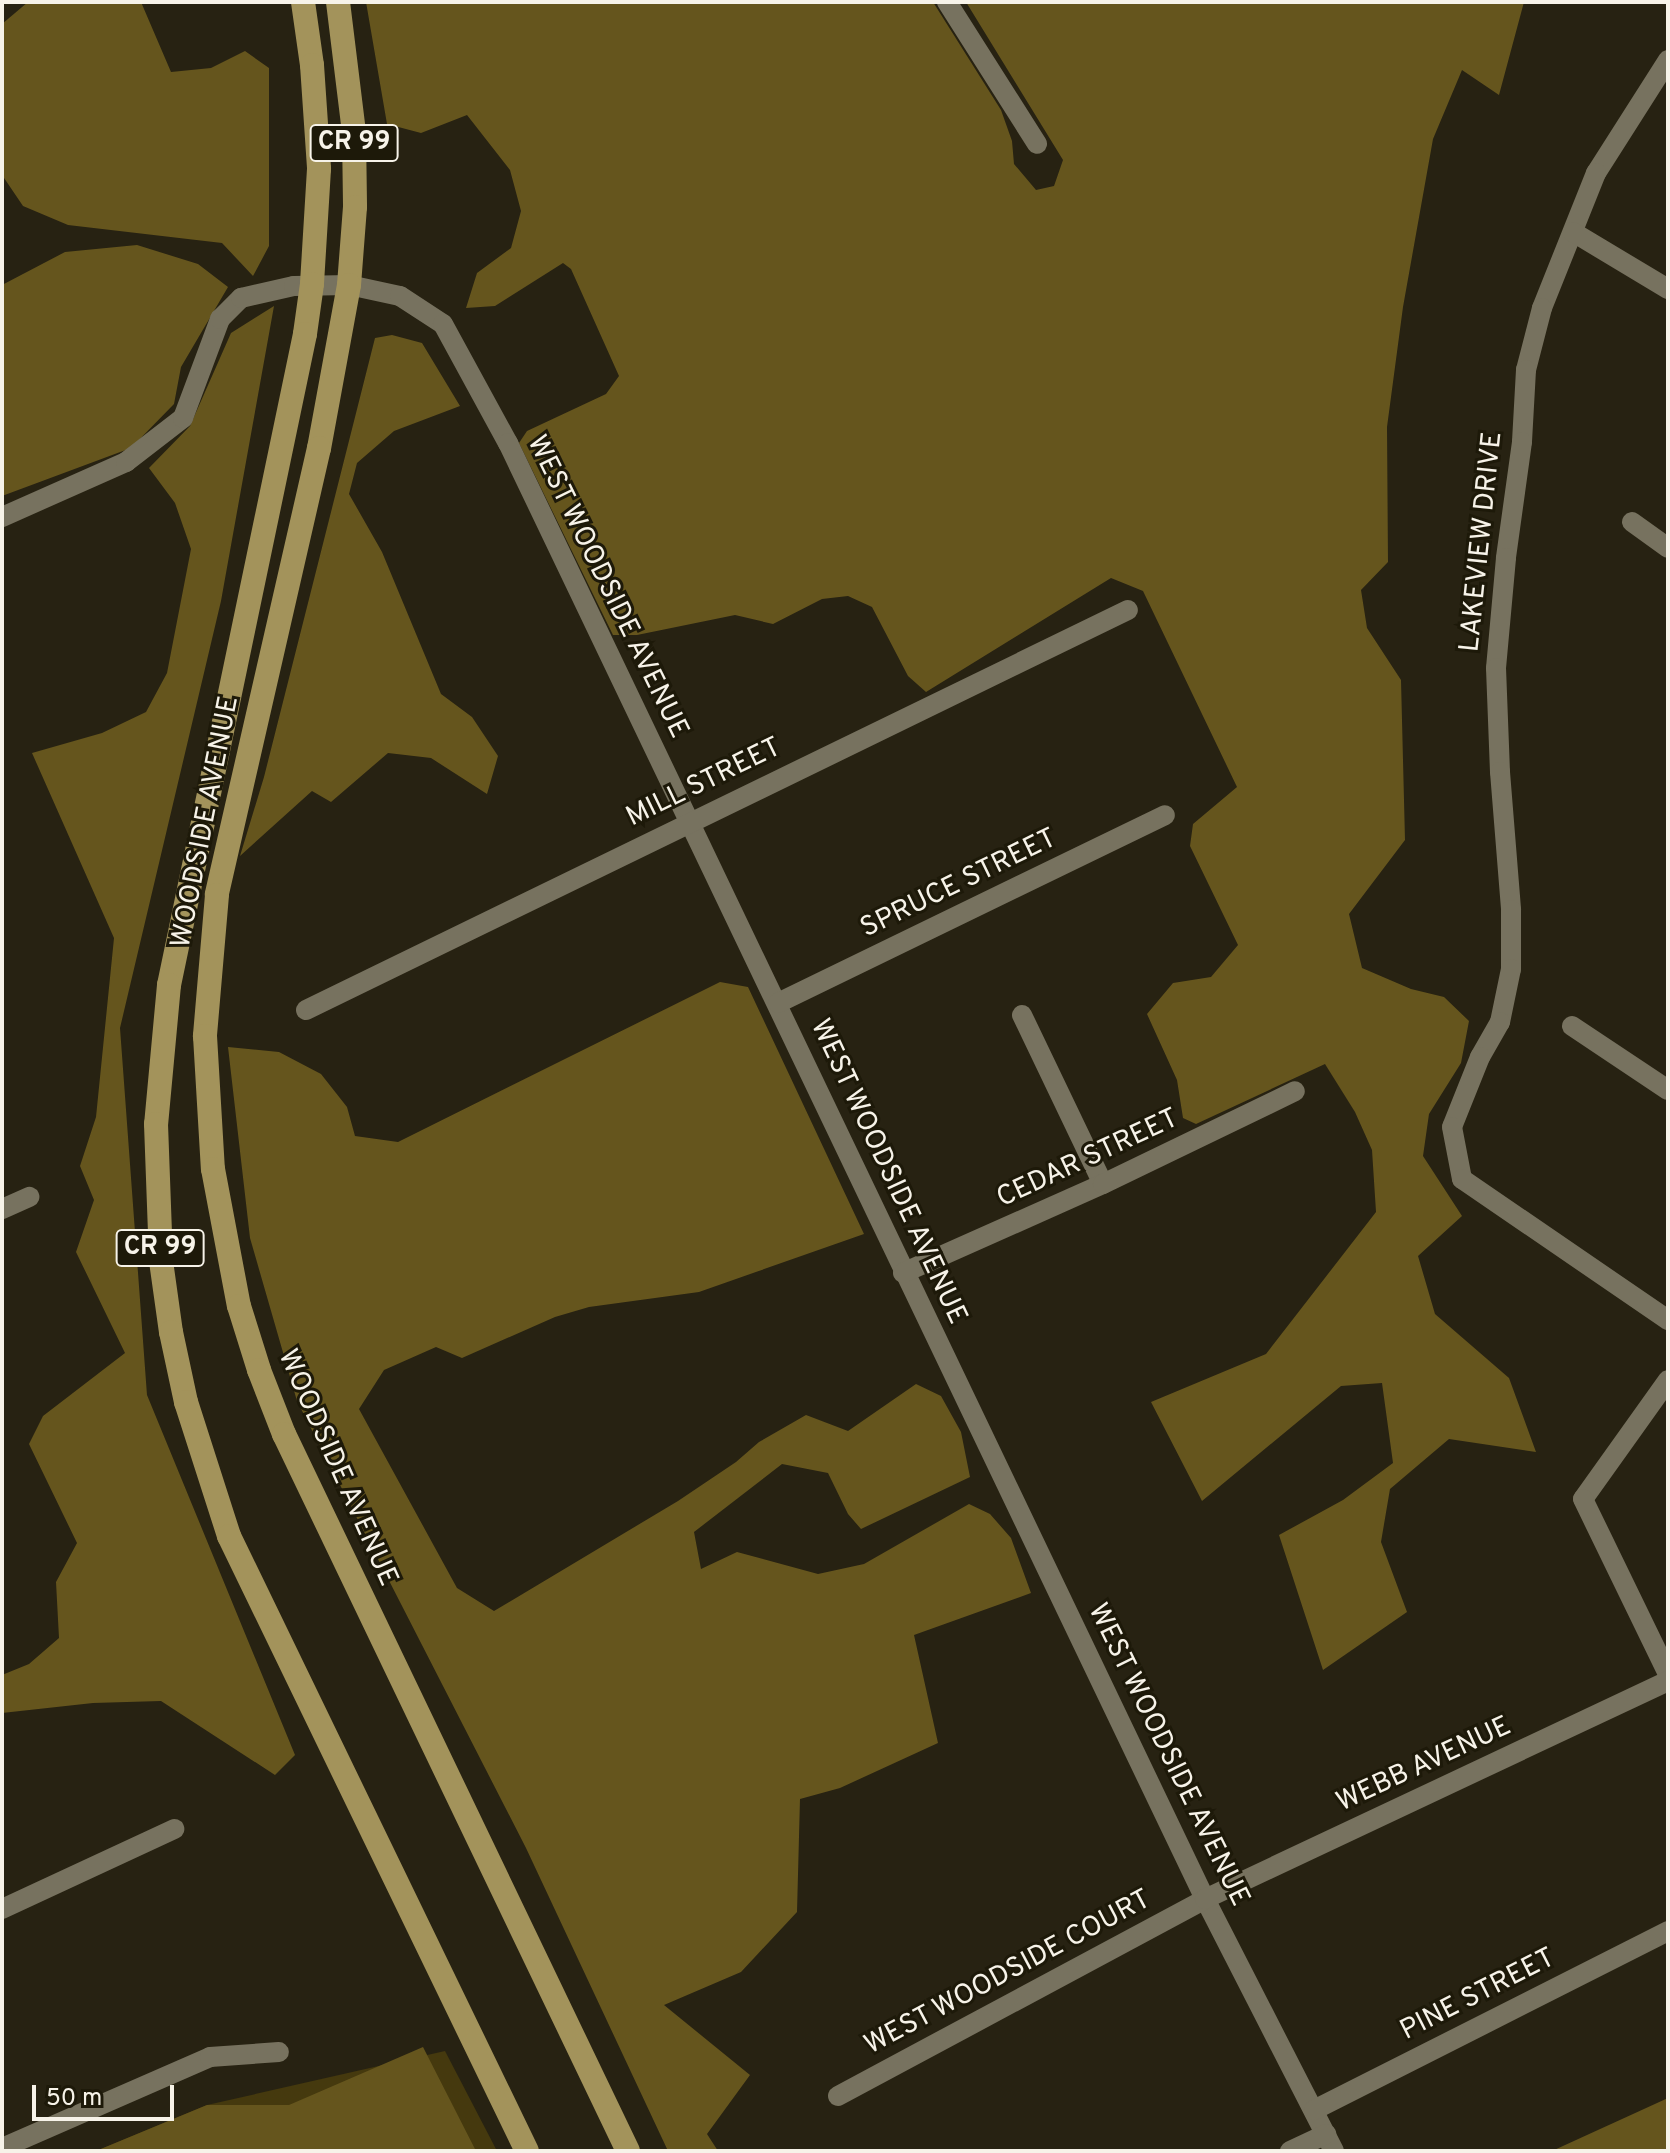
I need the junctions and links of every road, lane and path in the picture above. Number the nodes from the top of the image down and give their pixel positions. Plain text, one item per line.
1 (303, 2) edge
2 (338, 2) edge
3 (947, 2) edge
4 (1668, 60) edge
5 (1037, 144) dead end
6 (1573, 232) junction
7 (331, 284) junction
8 (1668, 289) edge
9 (2, 517) edge
10 (1632, 522) dead end
11 (1668, 548) edge
12 (1128, 610) dead end
13 (1165, 815) dead end
14 (688, 822) junction
15 (778, 1003) junction
16 (306, 1010) dead end
17 (1022, 1015) dead end
18 (1572, 1026) dead end
19 (1668, 1090) edge
20 (1295, 1091) dead end
21 (1103, 1184) junction
22 (29, 1197) dead end
23 (2, 1209) edge
24 (903, 1273) junction
25 (1668, 1320) edge
26 (1668, 1380) edge
27 (1668, 1674) edge
28 (1668, 1681) edge
29 (174, 1829) dead end
30 (1205, 1899) junction
31 (2, 1909) edge
32 (1668, 1931) edge
33 (279, 2052) dead end
34 (838, 2096) dead end
35 (1314, 2110) junction
36 (1330, 2142) edge
37 (2, 2148) edge
38 (527, 2151) edge
39 (628, 2151) edge
40 (1290, 2151) edge

1 - 7 main road, WOODSIDE AVENUE / CR 99
2 - 7 main road, WOODSIDE AVENUE / CR 99
3 - 5 street
4 - 6 street, LAKEVIEW DRIVE
6 - 8 street
6 - 25 street, LAKEVIEW DRIVE
7 - 9 street
7 - 14 street, WEST WOODSIDE AVENUE
7 - 38 main road, WOODSIDE AVENUE / CR 99
7 - 39 main road, WOODSIDE AVENUE / CR 99
10 - 11 street
12 - 14 street, MILL STREET
13 - 15 street, SPRUCE STREET
14 - 15 street, WEST WOODSIDE AVENUE
14 - 16 street, MILL STREET
15 - 24 street, WEST WOODSIDE AVENUE
17 - 21 street
18 - 19 street
20 - 21 street, CEDAR STREET
21 - 24 street, CEDAR STREET
22 - 23 street
24 - 30 street, WEST WOODSIDE AVENUE
26 - 27 street
28 - 30 street, WEBB AVENUE
29 - 31 street
30 - 34 street, WEST WOODSIDE COURT
30 - 35 street, WEST WOODSIDE AVENUE
32 - 35 street, PINE STREET
33 - 37 street
35 - 36 street, WEST WOODSIDE AVENUE
36 - 40 street

